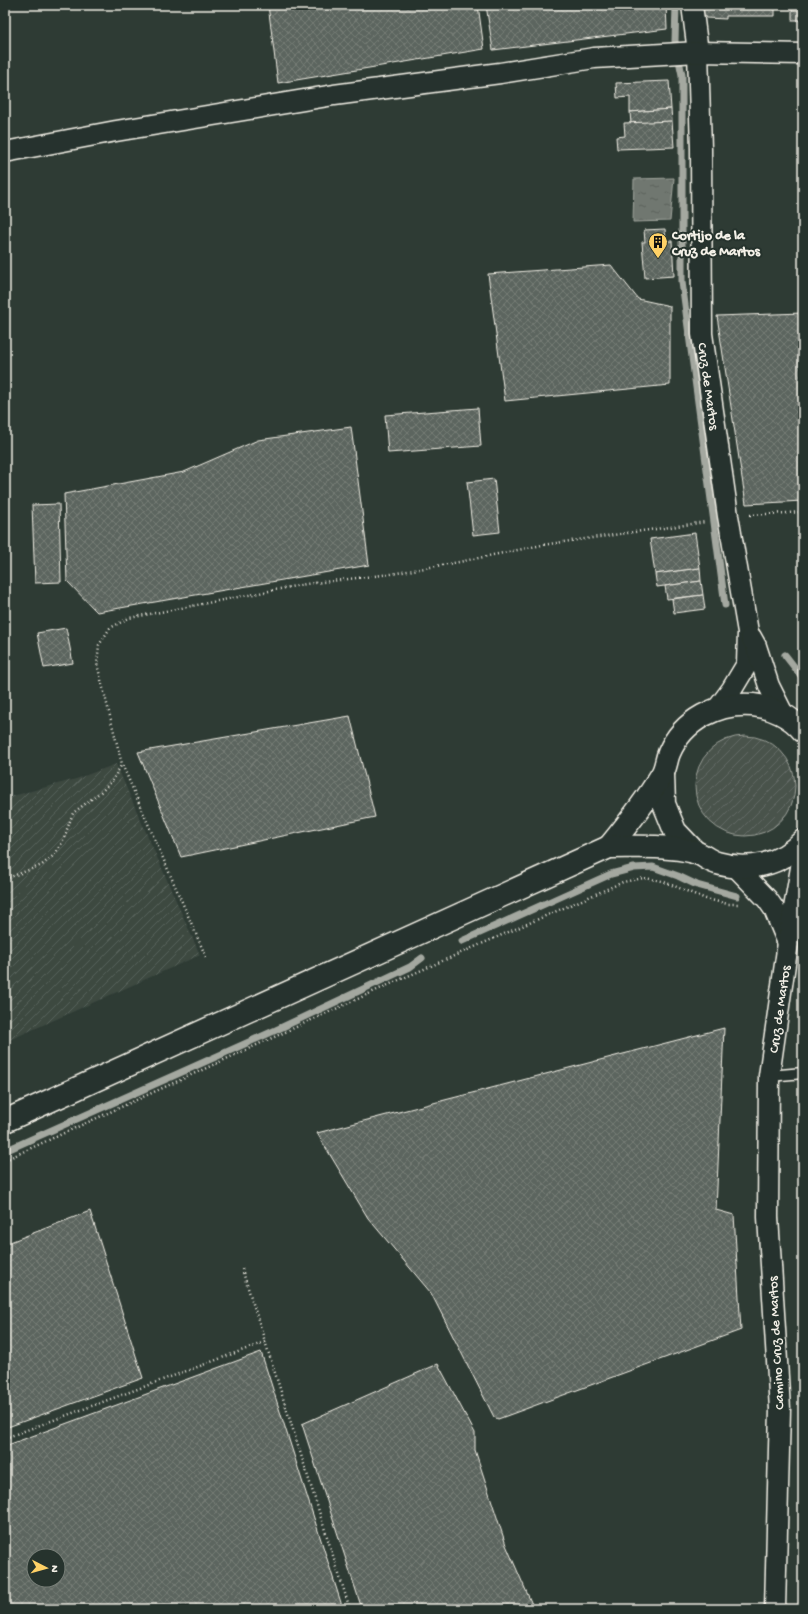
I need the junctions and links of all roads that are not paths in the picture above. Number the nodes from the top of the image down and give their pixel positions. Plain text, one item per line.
1 (692, 5) edge
2 (684, 53) junction
3 (803, 54) edge
4 (5, 152) edge
5 (748, 632) junction
6 (718, 708) junction
7 (783, 714) junction
8 (803, 731) edge
9 (663, 774) junction
10 (803, 841) edge
11 (610, 847) junction
12 (696, 853) junction
13 (803, 856) edge
14 (736, 868) junction
15 (788, 943) junction
16 (803, 1073) edge
17 (769, 1076) junction
18 (5, 1121) edge
19 (775, 1609) edge

1 - 2 street
2 - 3 street
2 - 4 street
2 - 5 street, Cruz de Martos
5 - 6 street, Cruz de Martos
5 - 7 street
6 - 7 main road
6 - 9 main road
7 - 8 main road
9 - 11 main road
9 - 12 main road
10 - 14 main road
11 - 12 main road
11 - 18 main road
12 - 14 main road
13 - 15 street, Cruz de Martos
14 - 15 street
15 - 17 street, Cruz de Martos
16 - 17 lane
17 - 19 street, Camino Cruz de Martos

